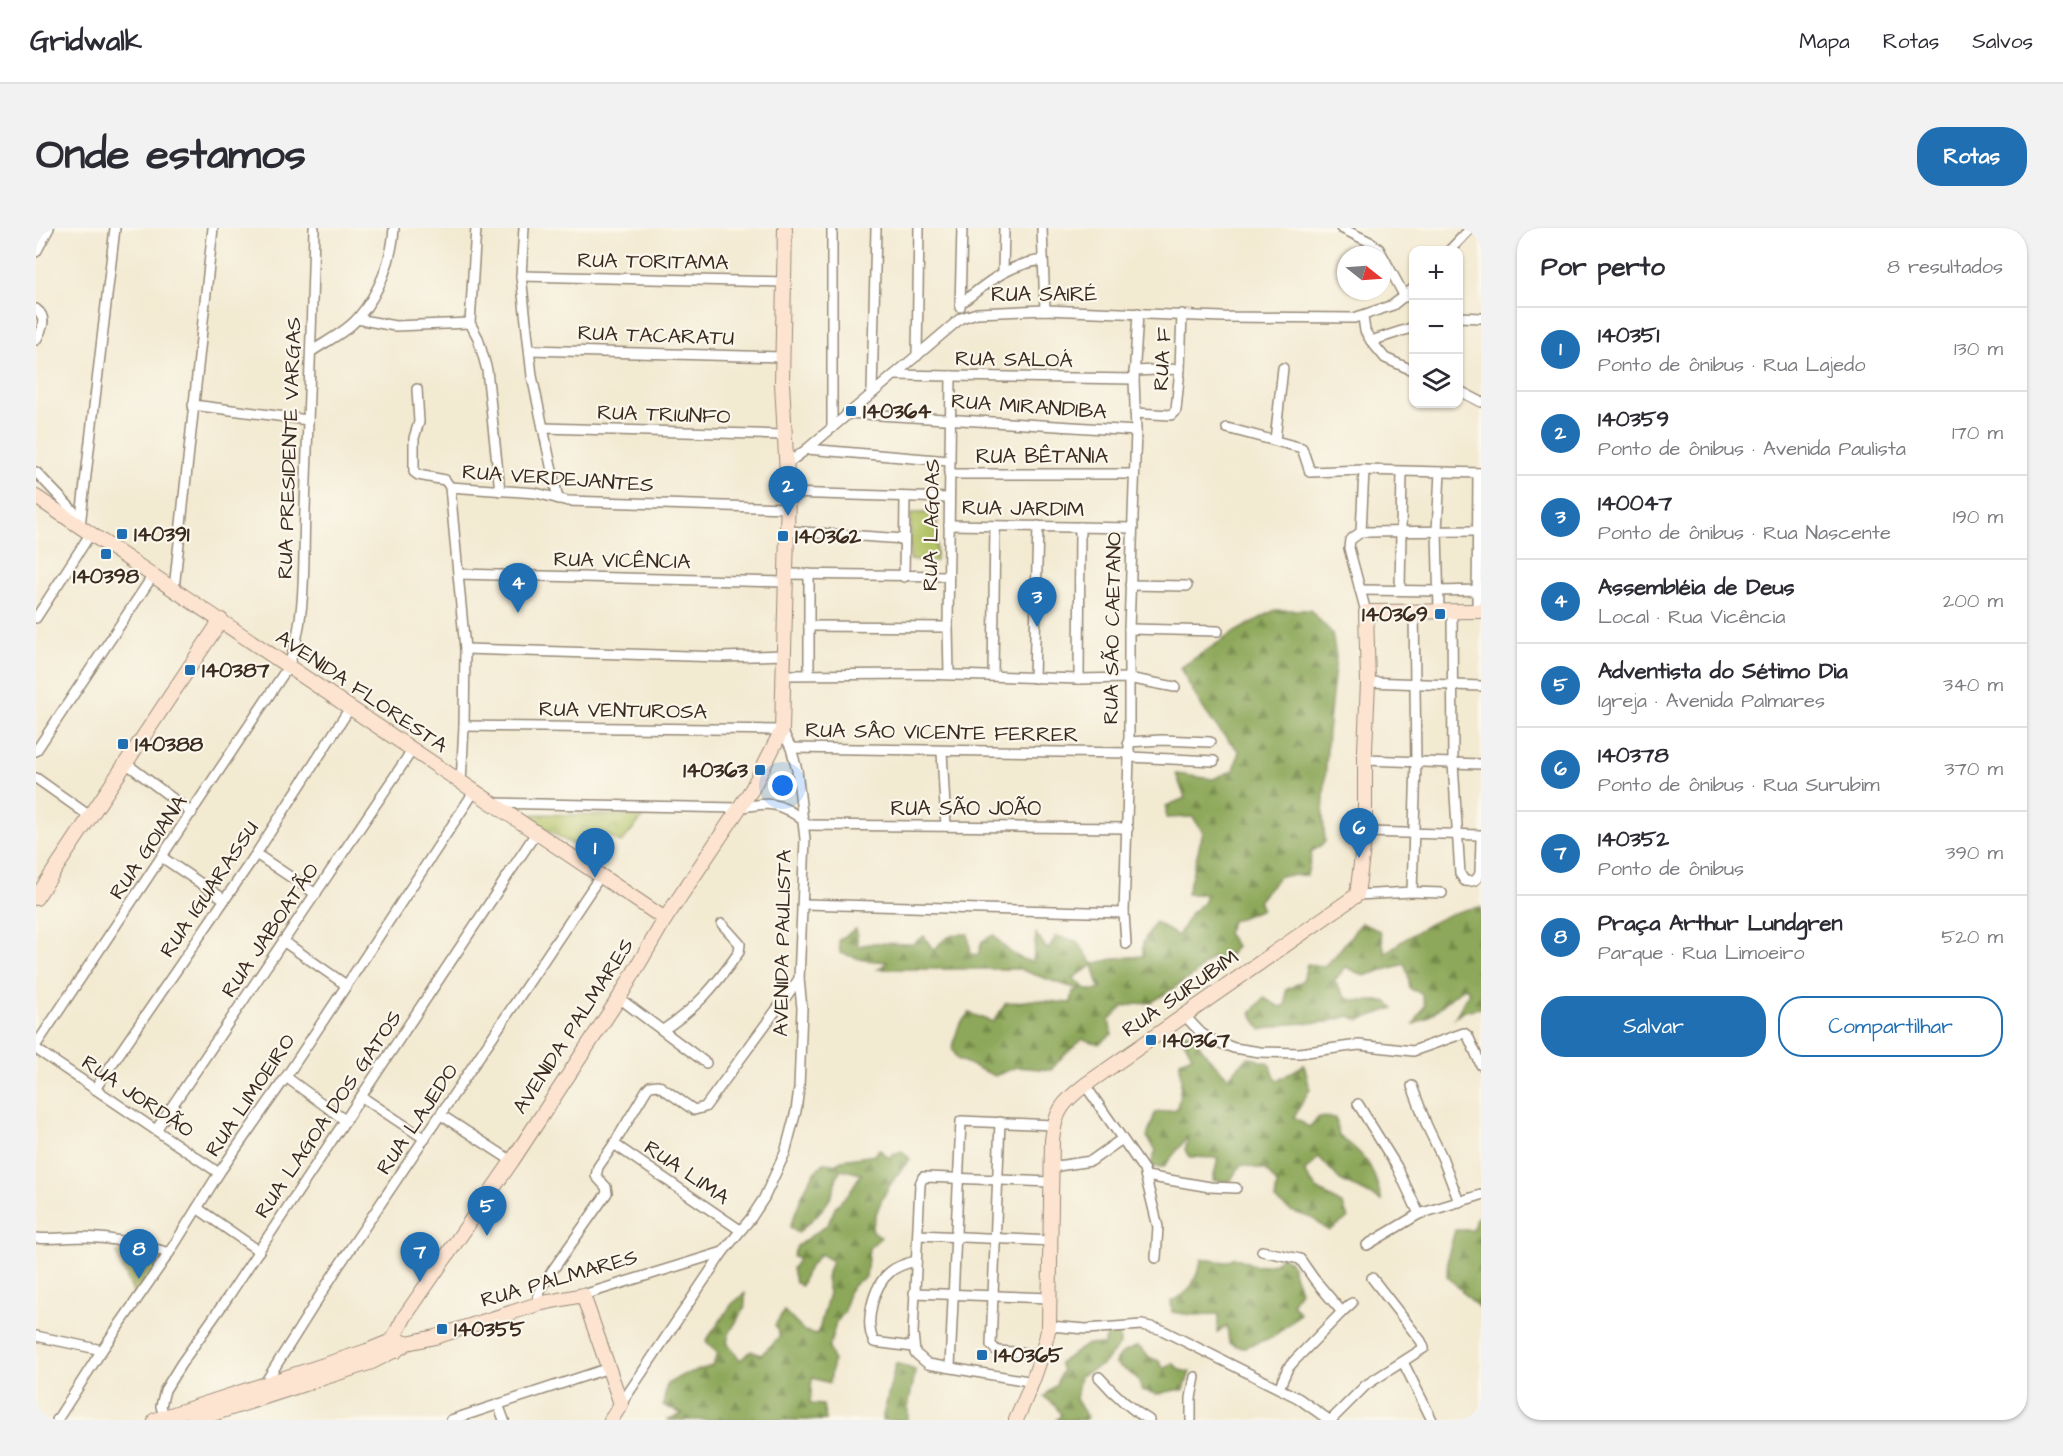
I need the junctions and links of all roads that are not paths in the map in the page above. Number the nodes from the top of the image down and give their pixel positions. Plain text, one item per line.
1 (49, 228) edge
2 (115, 228) edge
3 (213, 228) edge
4 (314, 228) edge
5 (394, 228) edge
6 (476, 228) edge
7 (524, 228) edge
8 (785, 228) edge
9 (832, 228) edge
10 (876, 228) edge
11 (919, 228) edge
12 (962, 228) edge
13 (1004, 228) edge
14 (1042, 228) edge
15 (1341, 228) edge
16 (1471, 228) edge
17 (1454, 246) edge
18 (36, 252) edge
19 (1043, 260) junction
20 (1003, 271) junction
21 (521, 276) junction
22 (783, 282) junction
23 (1409, 292) edge
24 (1405, 297) junction
25 (960, 304) junction
26 (36, 309) edge
27 (1045, 310) junction
28 (1138, 313) junction
29 (1182, 315) junction
30 (1359, 317) junction
31 (1463, 317) edge
32 (961, 318) junction
33 (1481, 318) edge
34 (357, 319) junction
35 (470, 323) junction
36 (1409, 328) edge
37 (36, 340) edge
38 (1371, 341) junction
39 (530, 350) junction
40 (312, 351) junction
41 (917, 356) junction
42 (782, 357) junction
43 (1283, 368) dead end
44 (1180, 369) junction
45 (1409, 369) edge
46 (894, 375) junction
47 (1134, 375) junction
48 (951, 376) junction
49 (417, 389) dead end
50 (872, 393) junction
51 (1463, 393) edge
52 (1481, 402) edge
53 (193, 405) junction
54 (848, 413) junction
55 (1135, 413) junction
56 (950, 419) junction
57 (308, 420) junction
58 (543, 428) junction
59 (832, 428) junction
60 (1227, 428) dead end
61 (1136, 431) junction
62 (784, 435) junction
63 (1275, 440) junction
64 (807, 449) junction
65 (949, 461) junction
66 (788, 464) junction
67 (1364, 470) junction
68 (1402, 471) junction
69 (36, 472) edge
70 (1440, 472) junction
71 (1479, 473) edge
72 (949, 474) junction
73 (1134, 474) junction
74 (450, 487) junction
75 (500, 492) junction
76 (788, 493) junction
77 (36, 497) edge
78 (905, 498) junction
79 (949, 498) junction
80 (558, 499) junction
81 (788, 508) junction
82 (949, 525) junction
83 (84, 526) junction
84 (995, 526) junction
85 (1038, 526) junction
86 (1080, 527) junction
87 (1133, 528) junction
88 (788, 531) junction
89 (1437, 531) junction
90 (1476, 531) junction
91 (1361, 532) junction
92 (1400, 532) junction
93 (904, 539) junction
94 (153, 574) junction
95 (458, 574) junction
96 (809, 574) junction
97 (948, 576) junction
98 (904, 577) junction
99 (785, 578) junction
100 (1130, 585) junction
101 (1187, 586) dead end
102 (174, 589) junction
103 (1360, 590) junction
104 (1400, 590) junction
105 (1479, 590) edge
106 (1437, 591) junction
107 (1414, 611) junction
108 (1445, 611) junction
109 (1479, 611) edge
110 (1366, 612) junction
111 (36, 618) edge
112 (221, 620) junction
113 (809, 626) junction
114 (948, 627) junction
115 (1128, 629) junction
116 (1218, 631) dead end
117 (465, 649) junction
118 (784, 656) junction
119 (288, 667) junction
120 (809, 674) junction
121 (785, 675) junction
122 (950, 675) junction
123 (993, 675) junction
124 (1034, 678) junction
125 (1128, 678) junction
126 (1079, 679) junction
127 (1368, 682) junction
128 (1414, 684) junction
129 (1454, 685) junction
130 (1481, 686) edge
131 (1175, 687) dead end
132 (350, 708) junction
133 (464, 726) junction
134 (782, 730) junction
135 (1128, 742) junction
136 (1210, 742) dead end
137 (791, 748) junction
138 (413, 749) junction
139 (36, 751) edge
140 (942, 752) junction
141 (1129, 755) junction
142 (1365, 760) junction
143 (1214, 761) dead end
144 (1416, 762) junction
145 (1453, 763) junction
146 (127, 764) junction
147 (1481, 764) edge
148 (36, 778) edge
149 (462, 783) junction
150 (474, 792) junction
151 (492, 802) junction
152 (738, 808) junction
153 (192, 813) junction
154 (91, 817) junction
155 (804, 823) junction
156 (946, 826) junction
157 (1128, 828) junction
158 (1365, 832) junction
159 (1415, 832) junction
160 (536, 833) junction
161 (1457, 833) junction
162 (1481, 835) edge
163 (1481, 840) edge
164 (256, 854) junction
165 (163, 858) junction
166 (601, 875) junction
167 (1412, 892) junction
168 (1442, 893) dead end
169 (316, 894) junction
170 (1357, 895) junction
171 (36, 898) edge
172 (224, 899) junction
173 (804, 904) junction
174 (1124, 913) junction
175 (665, 919) junction
176 (722, 924) dead end
177 (283, 941) junction
178 (1126, 944) dead end
179 (799, 979) junction
180 (346, 985) junction
181 (619, 998) junction
182 (1185, 1016) junction
183 (663, 1030) junction
184 (36, 1047) edge
185 (706, 1062) dead end
186 (1481, 1065) edge
187 (286, 1077) junction
188 (1085, 1085) junction
189 (1412, 1086) dead end
190 (95, 1089) junction
191 (362, 1097) junction
192 (1358, 1104) dead end
193 (441, 1115) junction
194 (346, 1121) junction
195 (1000, 1122) junction
196 (1053, 1125) junction
197 (156, 1130) junction
198 (425, 1139) junction
199 (1122, 1139) junction
200 (614, 1144) junction
201 (512, 1161) junction
202 (1051, 1167) junction
203 (219, 1173) junction
204 (1146, 1176) junction
205 (959, 1179) junction
206 (997, 1181) junction
207 (1050, 1182) junction
208 (1236, 1188) dead end
209 (1481, 1195) edge
210 (1459, 1202) junction
211 (196, 1208) junction
212 (1419, 1215) junction
213 (740, 1230) junction
214 (918, 1235) junction
215 (957, 1236) junction
216 (36, 1238) edge
217 (995, 1238) junction
218 (1051, 1241) junction
219 (1367, 1245) dead end
220 (259, 1251) junction
221 (1262, 1251) dead end
222 (723, 1252) junction
223 (169, 1253) junction
224 (1156, 1258) dead end
225 (916, 1261) junction
226 (1372, 1278) dead end
227 (914, 1293) junction
228 (954, 1293) junction
229 (583, 1294) junction
230 (992, 1296) junction
231 (1050, 1298) junction
232 (1352, 1303) dead end
233 (538, 1304) junction
234 (1342, 1312) junction
235 (1049, 1326) junction
236 (36, 1336) edge
237 (399, 1344) junction
238 (913, 1347) junction
239 (102, 1350) junction
240 (1043, 1354) junction
241 (1403, 1362) junction
242 (950, 1367) junction
243 (609, 1368) junction
244 (1100, 1377) dead end
245 (1195, 1377) dead end
246 (1034, 1382) junction
247 (265, 1383) junction
248 (1279, 1388) junction
249 (498, 1404) junction
250 (621, 1404) junction
251 (161, 1419) edge
252 (57, 1420) edge
253 (194, 1420) edge
254 (451, 1420) edge
255 (504, 1420) edge
256 (611, 1420) edge
257 (1016, 1420) edge
258 (1149, 1420) edge
259 (1191, 1420) edge
260 (1330, 1420) edge
261 (1432, 1420) edge

1 - 18 street
2 - 83 street
3 - 53 street
4 - 40 street, RUA PRESIDENTE VARGAS
5 - 34 street
6 - 35 street
7 - 21 street
8 - 22 street, AVENIDA PAULISTA
9 - 59 street
10 - 50 street
11 - 41 street
12 - 25 street
13 - 20 street
14 - 19 street
15 - 24 street
16 - 17 street
19 - 20 street
19 - 27 street
20 - 25 street
21 - 22 street, RUA TORITAMA
21 - 39 street
22 - 42 street, AVENIDA PAULISTA
23 - 24 street
24 - 30 street
25 - 32 street
26 - 37 street
27 - 28 street, RUA SAIRÉ
27 - 32 street, RUA SAIRÉ
28 - 29 street, RUA SAIRÉ
28 - 47 street, RUA SÃO CAETANO
29 - 30 street, RUA SAIRÉ
29 - 44 street, RUA F
30 - 38 street
31 - 33 street
32 - 41 street, RUA SAIRÉ
34 - 35 street
34 - 40 street
35 - 75 street
36 - 38 street
38 - 45 street
39 - 42 street, RUA TACARATU
39 - 58 street
40 - 57 street, RUA PRESIDENTE VARGAS
41 - 46 street, RUA SAIRÉ
42 - 62 street, AVENIDA PAULISTA
43 - 63 street
44 - 47 street, RUA SALOÁ
44 - 55 street, RUA F
46 - 48 street, RUA SALOÁ
46 - 50 street, RUA SAIRÉ
47 - 48 street, RUA SALOÁ
47 - 55 street, RUA SÃO CAETANO
48 - 56 street, RUA LAGOAS
49 - 74 street, RUA VERDEJANTES
50 - 54 street, RUA SAIRÉ
51 - 52 street
53 - 57 street
53 - 102 street
54 - 56 street, RUA MIRANDIBA
54 - 59 street, RUA SAIRÉ
55 - 61 street, RUA SÃO CAETANO
56 - 61 street, RUA MIRANDIBA
56 - 65 street, RUA LAGOAS
57 - 119 street, RUA PRESIDENTE VARGAS
58 - 62 street, RUA TRIUNFO
58 - 80 street
59 - 64 street, RUA SAIRÉ
60 - 63 street
61 - 73 street, RUA SÃO CAETANO
62 - 66 street, AVENIDA PAULISTA
63 - 67 street
64 - 65 street
64 - 66 street, RUA SAIRÉ
65 - 72 street, RUA LAGOAS
66 - 76 street, AVENIDA PAULISTA
67 - 68 street
67 - 91 street
68 - 70 street
68 - 92 street
69 - 83 street
70 - 71 street
70 - 89 street
71 - 90 street
72 - 73 street, RUA BÊTANIA
72 - 79 street, RUA LAGOAS
73 - 87 street, RUA SÃO CAETANO
74 - 75 street, RUA VERDEJANTES
74 - 95 street
75 - 80 street, RUA VERDEJANTES
76 - 78 street
76 - 81 street, AVENIDA PAULISTA
77 - 83 street, AVENIDA FLORESTA
78 - 79 street
78 - 93 street
79 - 82 street, RUA LAGOAS
80 - 81 street, RUA VERDEJANTES
81 - 88 street, AVENIDA PAULISTA
82 - 84 street, RUA JARDIM
82 - 97 street, RUA LAGOAS
83 - 94 street, AVENIDA FLORESTA
83 - 111 street
84 - 85 street, RUA JARDIM
84 - 123 street
85 - 86 street, RUA JARDIM
85 - 124 street
86 - 87 street, RUA JARDIM
86 - 126 street
87 - 100 street, RUA SÃO CAETANO
88 - 93 street
88 - 99 street, AVENIDA PAULISTA
89 - 90 street
89 - 92 street
89 - 106 street
90 - 105 street
91 - 92 street
91 - 103 street
92 - 104 street
93 - 98 street
94 - 102 street, AVENIDA FLORESTA
94 - 139 street
95 - 99 street, RUA VICÊNCIA
95 - 117 street
96 - 98 street, RUA VICÊNCIA
96 - 99 street, RUA VICÊNCIA
96 - 113 street
97 - 98 street, RUA VICÊNCIA
97 - 114 street, RUA LAGOAS
99 - 118 street, AVENIDA PAULISTA
100 - 101 street
100 - 115 street, RUA SÃO CAETANO
102 - 112 street, AVENIDA FLORESTA
103 - 104 street
103 - 110 street
104 - 106 street
105 - 106 street
105 - 109 street
106 - 108 street
107 - 108 street
107 - 110 street
107 - 128 street
108 - 109 street
108 - 129 street
110 - 127 street
112 - 119 street, AVENIDA FLORESTA
112 - 146 street
113 - 114 street
113 - 120 street
114 - 122 street, RUA LAGOAS
115 - 116 street
115 - 125 street, RUA SÃO CAETANO
117 - 118 street
117 - 133 street
118 - 121 street, AVENIDA PAULISTA
119 - 132 street, AVENIDA FLORESTA
119 - 153 street, RUA GOIANA
120 - 121 street
120 - 122 street
121 - 134 street, AVENIDA PAULISTA
122 - 123 street
123 - 124 street
124 - 126 street
125 - 126 street
125 - 131 street
125 - 135 street, RUA SÃO CAETANO
127 - 128 street
127 - 142 street
128 - 129 street
128 - 144 street
129 - 130 street
129 - 145 street
132 - 138 street, AVENIDA FLORESTA
132 - 164 street, RUA IGUARASSU
133 - 134 street, RUA VENTUROSA
133 - 149 street
134 - 137 street, AVENIDA PAULISTA
134 - 152 street, AVENIDA PALMARES
135 - 136 street
135 - 141 street, RUA SÃO CAETANO
137 - 140 street, RUA SÂO VICENTE FERRER
137 - 155 street, AVENIDA PAULISTA
138 - 149 street, AVENIDA FLORESTA
138 - 169 street, RUA JABOATÃO
140 - 141 street, RUA SÂO VICENTE FERRER
140 - 156 street
141 - 143 street, RUA SÂO VICENTE FERRER
141 - 157 street, RUA SÃO CAETANO
142 - 144 street
142 - 158 street
144 - 145 street
144 - 159 street
145 - 147 street
145 - 161 street
146 - 153 street
146 - 154 street
148 - 154 street
149 - 150 street, AVENIDA FLORESTA
150 - 151 street, AVENIDA FLORESTA
150 - 180 street, RUA LIMOEIRO
151 - 152 street
151 - 160 street, AVENIDA FLORESTA
152 - 155 street
152 - 175 street, AVENIDA PALMARES
153 - 165 street, RUA GOIANA
154 - 171 street
155 - 156 street, RUA SÃO JOÃO
155 - 173 street, AVENIDA PAULISTA
156 - 157 street, RUA SÃO JOÃO
157 - 174 street, RUA SÃO CAETANO
158 - 159 street
158 - 170 street
159 - 161 street
159 - 167 street
160 - 166 street, AVENIDA FLORESTA
160 - 191 street, RUA LAGOA DOS GATOS
161 - 162 street
161 - 163 street
164 - 169 street
164 - 172 street, RUA IGUARASSU
165 - 172 street
165 - 184 street, RUA GOIANA
166 - 175 street, AVENIDA FLORESTA
166 - 193 street, RUA LAJEDO
167 - 168 street
167 - 170 street
169 - 177 street, RUA JABOATÃO
170 - 182 street, RUA SURUBIM
172 - 190 street, RUA IGUARASSU
173 - 174 street
173 - 179 street, AVENIDA PAULISTA
174 - 178 street, RUA SÃO CAETANO
175 - 181 street, AVENIDA PALMARES
176 - 183 street
177 - 180 street
177 - 197 street, RUA JABOATÃO
179 - 200 street
179 - 213 street, AVENIDA PAULISTA
180 - 187 street, RUA LIMOEIRO
181 - 183 street
181 - 201 street, AVENIDA PALMARES
182 - 186 street
182 - 188 street, RUA SURUBIM
183 - 185 street
184 - 190 street, RUA JORDÃO
187 - 194 street
187 - 203 street, RUA LIMOEIRO
188 - 196 street, RUA SURUBIM
188 - 199 street
189 - 210 street
190 - 197 street, RUA JORDÃO
191 - 194 street, RUA LAGOA DOS GATOS
191 - 198 street
192 - 212 street
193 - 198 street, RUA LAJEDO
193 - 201 street
194 - 220 street, RUA LAGOA DOS GATOS
195 - 196 street
195 - 205 street
195 - 206 street
196 - 202 street, RUA SURUBIM
197 - 203 street, RUA JORDÃO
198 - 247 street, RUA LAJEDO
199 - 202 street
199 - 204 street
200 - 213 street, RUA LIMA
200 - 233 street
201 - 237 street, AVENIDA PALMARES
202 - 207 street, RUA SURUBIM
203 - 211 street, RUA LIMOEIRO
204 - 208 street
204 - 224 street
205 - 206 street
205 - 214 street
205 - 215 street
206 - 207 street
206 - 217 street
207 - 218 street, RUA SURUBIM
209 - 210 street
210 - 212 street
211 - 220 street
211 - 223 street, RUA LIMOEIRO
212 - 219 street
213 - 222 street, AVENIDA PAULISTA
214 - 215 street
214 - 225 street
215 - 217 street
215 - 228 street
216 - 223 street
217 - 218 street
217 - 230 street
218 - 231 street, RUA SURUBIM
220 - 251 street, RUA LAGOA DOS GATOS
221 - 234 street
222 - 229 street, RUA PALMARES
222 - 250 street, AVENIDA PAULISTA
223 - 239 street, RUA LIMOEIRO
225 - 227 street
225 - 238 street
226 - 241 street
227 - 228 street
227 - 238 street
228 - 230 street
228 - 242 street
229 - 233 street, RUA PALMARES
229 - 243 street
230 - 231 street
230 - 240 street
231 - 235 street, RUA SURUBIM
232 - 234 street
233 - 237 street, RUA PALMARES
234 - 248 street
235 - 240 street, RUA SURUBIM
235 - 248 street
236 - 239 street
237 - 247 street
237 - 253 street
238 - 242 street
239 - 252 street, RUA LIMOEIRO
240 - 246 street, RUA SURUBIM
241 - 260 street
241 - 261 street
242 - 246 street
243 - 249 street
243 - 250 street
244 - 258 street
245 - 259 street
246 - 257 street, RUA SURUBIM
247 - 251 street
248 - 260 street
249 - 254 street
249 - 255 street
250 - 256 street, AVENIDA PAULISTA

